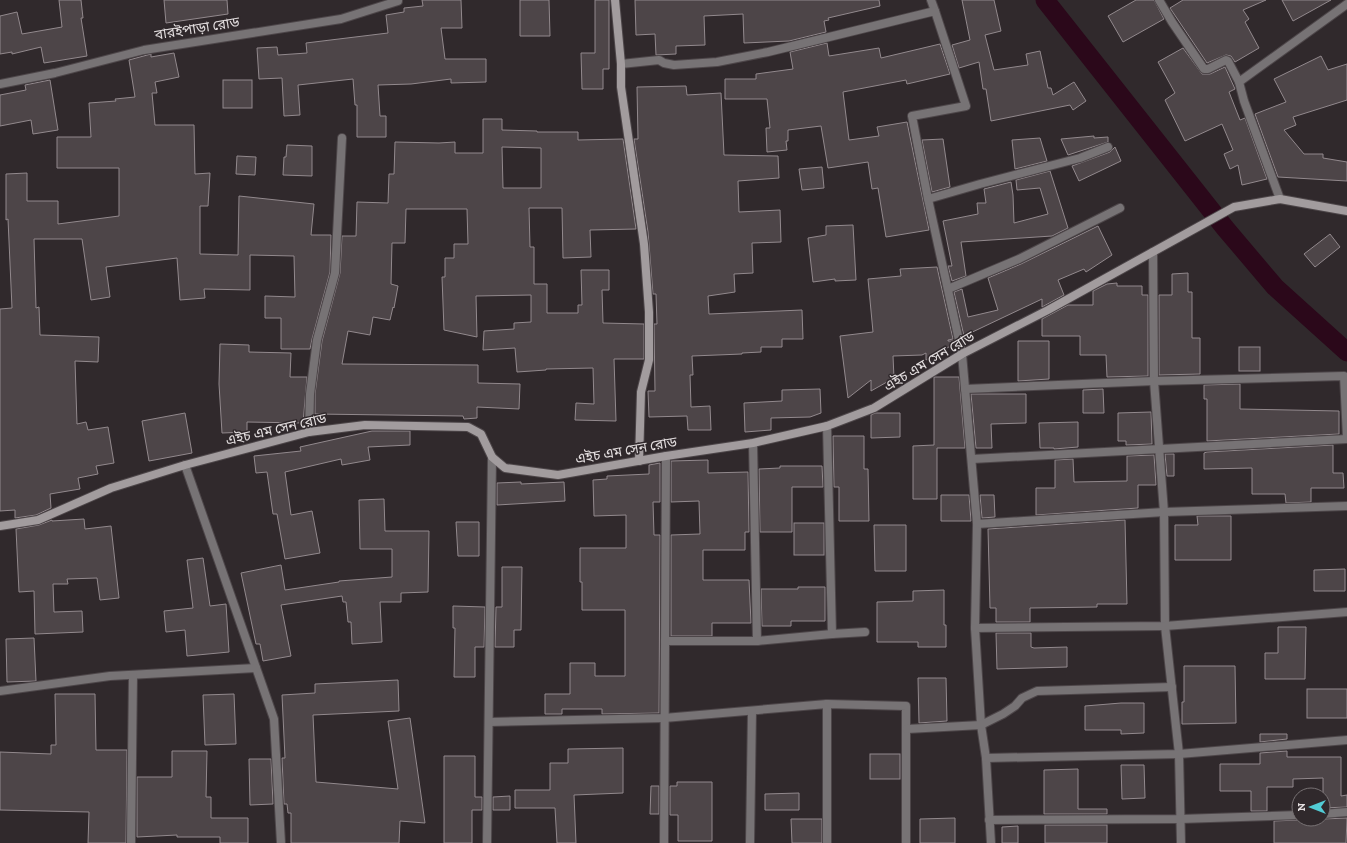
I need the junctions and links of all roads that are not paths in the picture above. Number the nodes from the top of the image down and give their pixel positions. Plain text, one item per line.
1 (398, 0) edge
2 (615, 0) edge
3 (931, 0) edge
4 (1159, 0) edge
5 (1347, 4) edge
6 (935, 11) junction
7 (621, 64) junction
8 (1239, 82) junction
9 (0, 84) edge
10 (342, 138) dead end
11 (1108, 147) dead end
12 (928, 199) junction
13 (1280, 199) junction
14 (1120, 208) dead end
15 (1347, 211) edge
16 (1153, 252) junction
17 (948, 289) junction
18 (962, 354) junction
19 (1154, 381) junction
20 (965, 389) junction
21 (828, 426) junction
22 (309, 432) junction
23 (1347, 438) edge
24 (753, 443) junction
25 (1159, 449) junction
26 (666, 456) junction
27 (492, 457) junction
28 (972, 459) junction
29 (639, 461) junction
30 (185, 465) junction
31 (1347, 506) edge
32 (1164, 512) junction
33 (977, 524) junction
34 (0, 526) edge
35 (1347, 612) edge
36 (1165, 626) junction
37 (975, 628) junction
38 (865, 632) dead end
39 (832, 634) junction
40 (665, 641) junction
41 (757, 641) junction
42 (256, 668) junction
43 (133, 675) junction
44 (1172, 687) junction
45 (0, 691) edge
46 (827, 704) junction
47 (752, 711) junction
48 (664, 718) junction
49 (489, 722) junction
50 (981, 725) junction
51 (906, 729) junction
52 (1347, 740) edge
53 (1179, 754) junction
54 (986, 758) junction
55 (1347, 812) edge
56 (1331, 813) edge
57 (1291, 815) edge
58 (1180, 819) junction
59 (990, 820) junction
60 (130, 843) edge
61 (281, 843) edge
62 (486, 843) edge
63 (664, 843) edge
64 (750, 843) edge
65 (827, 843) edge
66 (906, 843) edge
67 (992, 843) edge
68 (1181, 843) edge

1 - 9 street, বারইপাড়া রোড
2 - 7 main road
3 - 6 street
4 - 8 street
5 - 8 street
6 - 7 street
6 - 12 street
7 - 29 main road
8 - 13 street
10 - 22 street
11 - 12 street
12 - 17 street
13 - 15 main road
13 - 16 main road, এইচ এম সেন রোড
14 - 17 street
16 - 18 main road, এইচ এম সেন রোড
16 - 19 street
17 - 18 street
18 - 20 street
18 - 21 main road, এইচ এম সেন রোড
19 - 20 street
19 - 23 street
19 - 25 street
20 - 28 street
21 - 24 main road, এইচ এম সেন রোড
21 - 39 street
22 - 27 main road, এইচ এম সেন রোড
22 - 30 main road, এইচ এম সেন রোড
23 - 25 street
24 - 26 main road, এইচ এম সেন রোড
24 - 41 street
25 - 28 street
25 - 32 street
26 - 29 main road, এইচ এম সেন রোড
26 - 40 street
27 - 29 main road, এইচ এম সেন রোড
27 - 49 street
28 - 33 street
30 - 34 main road, এইচ এম সেন রোড
30 - 42 street
31 - 32 street
32 - 33 street
32 - 36 street
33 - 37 street
35 - 36 street
36 - 37 street
36 - 44 street
37 - 50 street
38 - 39 street
39 - 41 street
40 - 41 street
40 - 48 street
42 - 43 street
42 - 61 street
43 - 45 street
43 - 60 street
44 - 50 street
44 - 53 street
46 - 47 street
46 - 51 street
46 - 65 street
47 - 48 street
47 - 64 street
48 - 49 street
48 - 63 street
49 - 62 street
50 - 51 street
50 - 54 street
51 - 66 street
52 - 53 street
53 - 54 street
53 - 58 street
54 - 59 street
55 - 56 street
57 - 58 street
58 - 59 street
58 - 68 street
59 - 67 street

